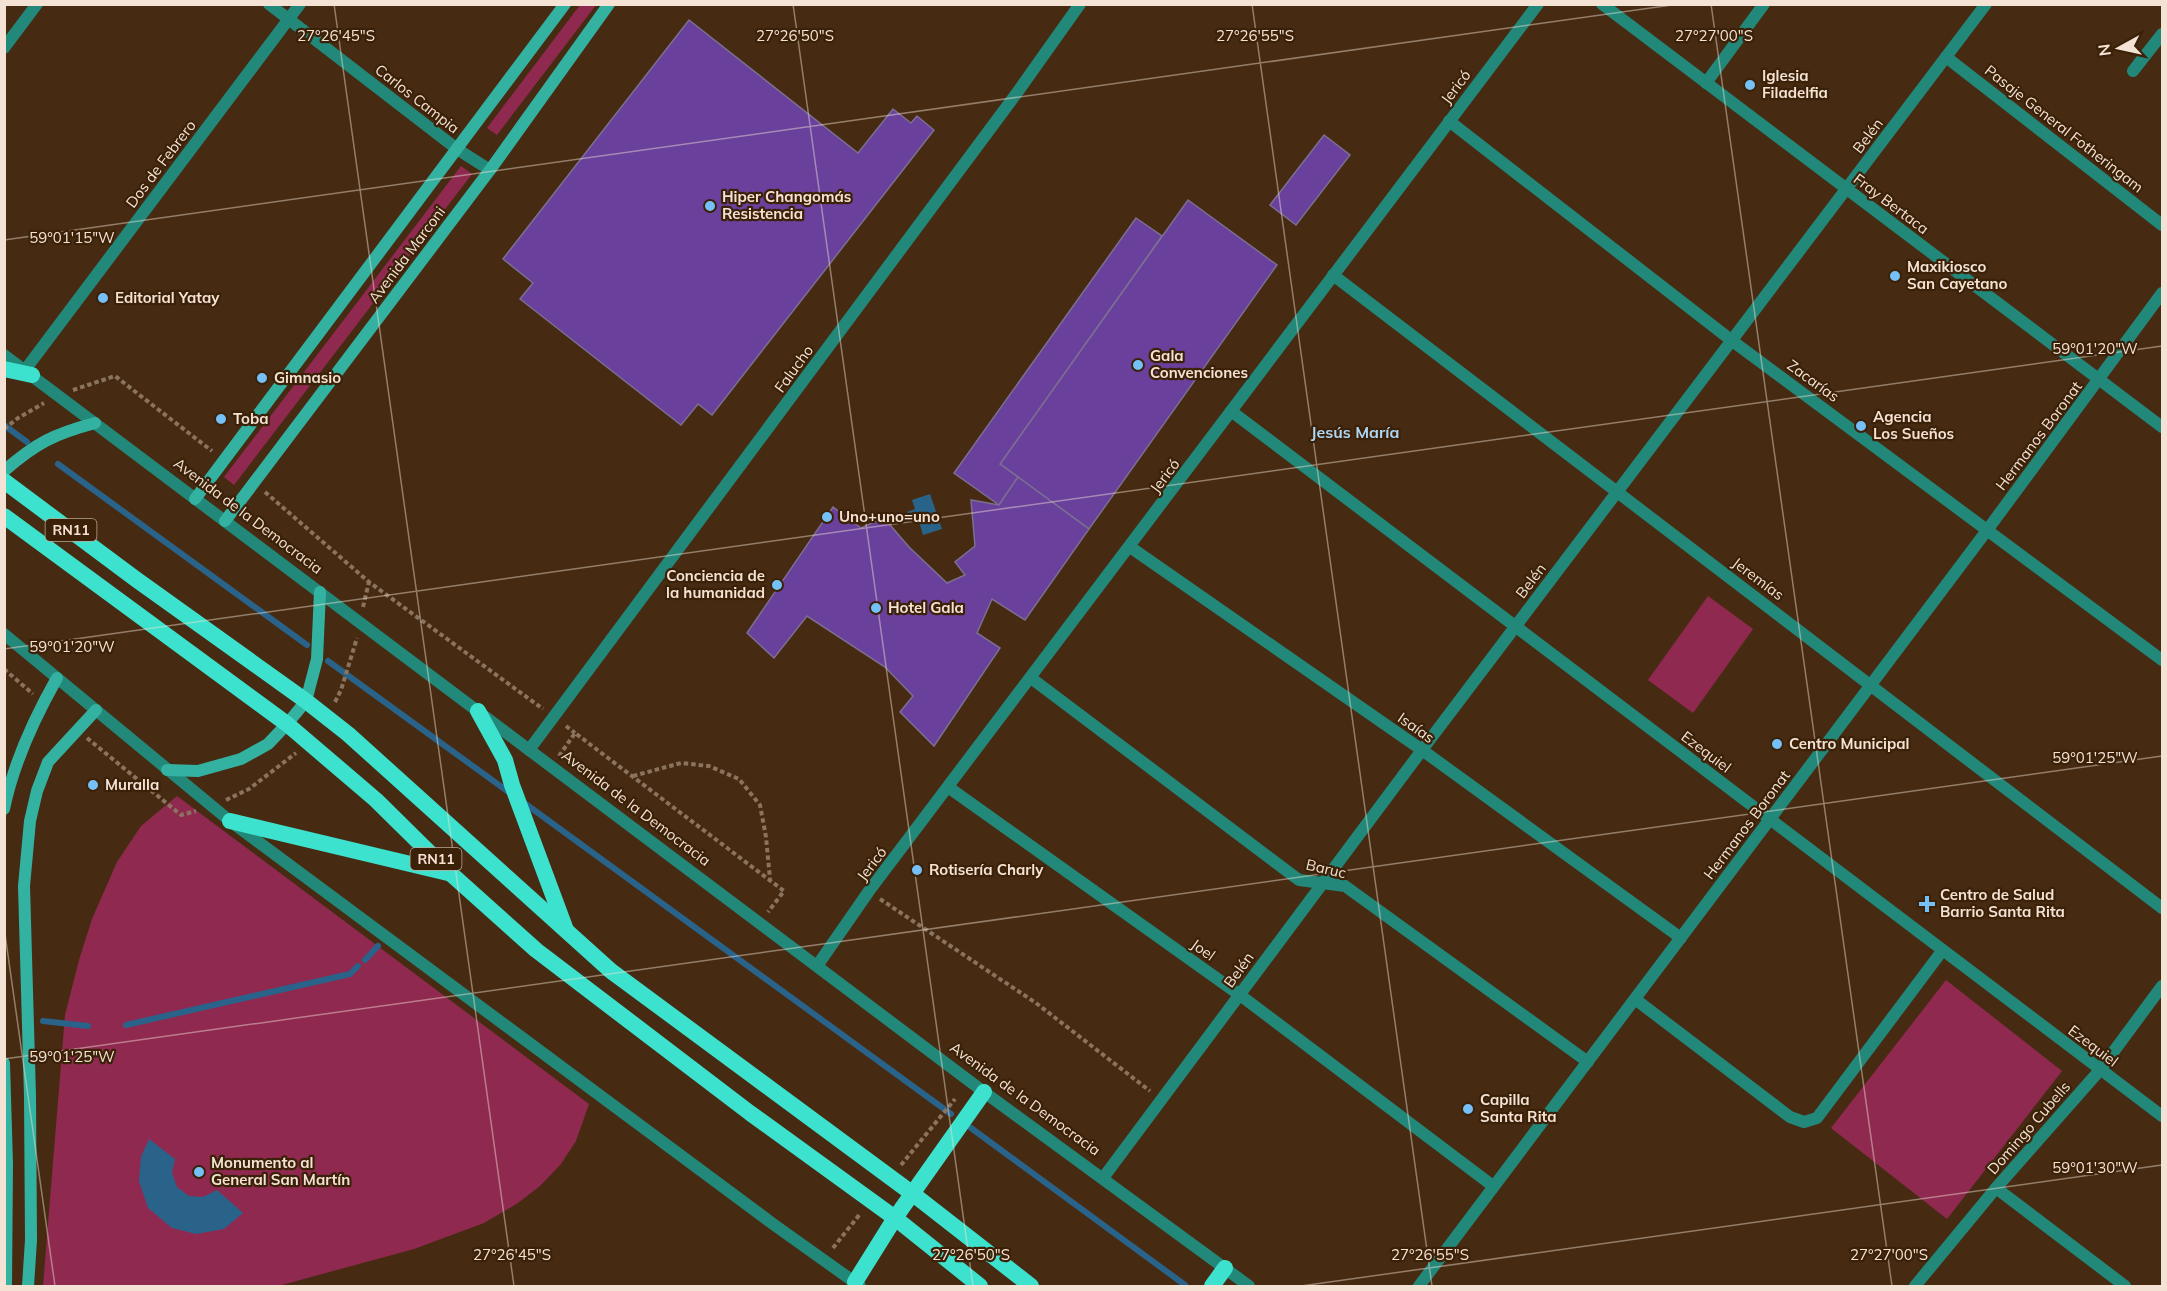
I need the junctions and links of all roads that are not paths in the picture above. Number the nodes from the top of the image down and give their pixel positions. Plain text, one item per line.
1 (37, 4) edge
2 (269, 4) edge
3 (300, 4) edge
4 (565, 4) edge
5 (609, 4) edge
6 (1080, 4) edge
7 (1538, 4) edge
8 (1602, 4) edge
9 (1764, 4) edge
10 (1986, 4) edge
11 (289, 19) junction
12 (2163, 34) edge
13 (4, 48) edge
14 (1946, 57) junction
15 (2133, 71) dead end
16 (1706, 83) junction
17 (1449, 121) junction
18 (457, 149) junction
19 (490, 170) junction
20 (1846, 190) junction
21 (2163, 225) edge
22 (1333, 275) junction
23 (2163, 293) edge
24 (1731, 340) junction
25 (4, 355) edge
26 (4, 369) edge
27 (28, 373) junction
28 (2100, 380) junction
29 (1231, 411) junction
30 (95, 423) junction
31 (2163, 427) edge
32 (4, 471) edge
33 (4, 481) edge
34 (1618, 491) junction
35 (195, 498) junction
36 (4, 516) edge
37 (225, 521) junction
38 (1989, 529) junction
39 (1131, 547) junction
40 (320, 592) junction
41 (1516, 627) junction
42 (4, 634) edge
43 (2163, 660) edge
44 (57, 678) junction
45 (1031, 678) junction
46 (1871, 684) junction
47 (306, 701) junction
48 (96, 710) junction
49 (478, 711) junction
50 (287, 724) junction
51 (529, 750) junction
52 (1422, 750) junction
53 (167, 770) junction
54 (948, 787) junction
55 (4, 809) edge
56 (1770, 820) junction
57 (230, 821) junction
58 (450, 873) junction
59 (1323, 883) junction
60 (2163, 908) edge
61 (568, 933) junction
62 (1681, 938) junction
63 (1942, 951) junction
64 (817, 966) junction
65 (2163, 986) edge
66 (1240, 995) junction
67 (1635, 999) junction
68 (1588, 1062) junction
69 (4, 1063) edge
70 (2100, 1070) junction
71 (984, 1092) junction
72 (2163, 1116) edge
73 (1103, 1178) junction
74 (1493, 1186) junction
75 (1996, 1188) junction
76 (913, 1194) junction
77 (895, 1218) junction
78 (1225, 1268) junction
79 (855, 1285) edge
80 (6, 1287) edge
81 (28, 1287) edge
82 (980, 1287) edge
83 (1031, 1287) edge
84 (1212, 1287) edge
85 (1249, 1287) edge
86 (1419, 1287) edge
87 (1915, 1287) edge
88 (2126, 1287) edge

1 - 13 street
2 - 11 street, Carlos Campia
3 - 11 street, Dos de Febrero
4 - 18 main road, Avenida Marconi
5 - 19 main road, Avenida Marconi
6 - 51 street, Falucho
7 - 17 street, Jericó
8 - 16 street, Fray Bertaca
9 - 16 street
10 - 14 street, Belén
11 - 18 street, Carlos Campia
11 - 27 street, Dos de Febrero
12 - 15 street
14 - 20 street, Belén
14 - 21 street, Pasaje General Fotheringam
16 - 20 street, Fray Bertaca
17 - 22 street, Jericó
17 - 24 street, Zacarías
18 - 19 street, Carlos Campia
18 - 35 main road, Avenida Marconi
19 - 37 main road, Avenida Marconi
20 - 24 street, Belén
20 - 28 street, Fray Bertaca
22 - 29 street, Jericó
22 - 34 street, Jeremías
23 - 28 street, Hermanos Boronat
24 - 34 street, Belén
24 - 38 street, Zacarías
25 - 27 street, Avenida de la Democracia
26 - 27 highway
27 - 30 street, Avenida de la Democracia
28 - 31 street, Fray Bertaca
28 - 38 street, Hermanos Boronat
29 - 39 street, Jericó
29 - 41 street, Ezequiel
30 - 32 main road
30 - 35 street, Avenida de la Democracia
33 - 47 highway, RN11
34 - 41 street, Belén
34 - 46 street, Jeremías
35 - 37 street, Avenida de la Democracia
36 - 50 highway, RN11
37 - 40 street, Avenida de la Democracia
38 - 43 street, Zacarías
38 - 46 street, Hermanos Boronat
39 - 45 street, Jericó
39 - 52 street, Isaías
40 - 47 main road
40 - 49 street, Avenida de la Democracia
41 - 52 street, Belén
41 - 56 street, Ezequiel
42 - 44 street
44 - 48 street
44 - 55 main road
45 - 54 street, Jericó
45 - 59 street, Baruc
46 - 56 street, Hermanos Boronat
46 - 60 street, Jeremías
47 - 50 main road
47 - 61 highway, RN11
48 - 53 street
48 - 81 main road
49 - 51 street, Avenida de la Democracia
49 - 61 highway
50 - 53 main road
50 - 58 highway, RN11
51 - 64 street, Avenida de la Democracia
52 - 59 street, Belén
52 - 62 street, Isaías
53 - 57 street
54 - 64 street, Jericó
54 - 66 street, Joel
56 - 62 street, Hermanos Boronat
56 - 63 street, Ezequiel
57 - 58 highway
57 - 79 street
58 - 77 highway, RN11
59 - 66 street, Belén
59 - 68 street, Baruc
61 - 76 highway, RN11
62 - 67 street, Hermanos Boronat
63 - 67 street
63 - 70 street, Ezequiel
64 - 71 street, Avenida de la Democracia
65 - 70 street, Domingo Cubells
66 - 73 street, Belén
66 - 74 street, Joel
67 - 68 street, Hermanos Boronat
68 - 74 street, Hermanos Boronat
69 - 80 main road
70 - 72 street, Ezequiel
70 - 75 street, Domingo Cubells
71 - 73 street, Avenida de la Democracia
71 - 76 highway
73 - 78 street, Avenida de la Democracia
74 - 86 street, Hermanos Boronat
75 - 87 street, Domingo Cubells
75 - 88 street
76 - 77 highway
76 - 83 highway, RN11
77 - 79 highway
77 - 82 highway, RN11
78 - 84 highway
78 - 85 street, Avenida de la Democracia

